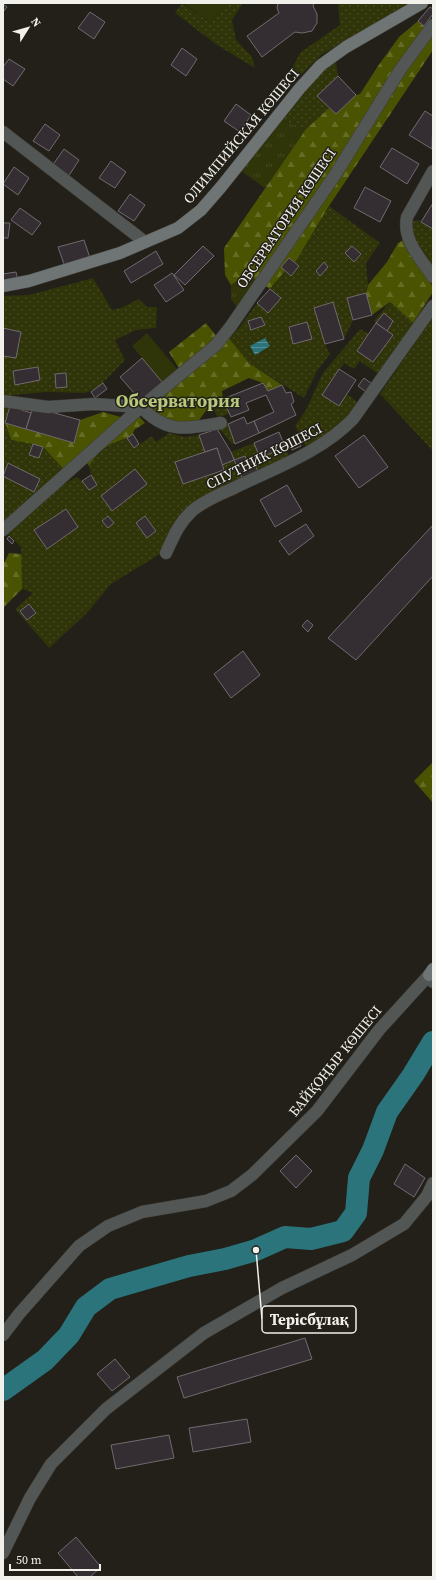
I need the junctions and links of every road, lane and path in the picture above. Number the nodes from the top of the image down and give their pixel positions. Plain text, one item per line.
1 (422, 3) edge
2 (433, 25) edge
3 (3, 132) edge
4 (433, 171) edge
5 (145, 242) junction
6 (433, 277) edge
7 (3, 286) edge
8 (433, 306) edge
9 (3, 401) edge
10 (141, 407) junction
11 (221, 424) dead end
12 (3, 530) edge
13 (166, 553) dead end
14 (432, 975) edge
15 (433, 1183) edge
16 (3, 1334) edge
17 (3, 1553) edge

1 - 5 street, ОЛИМПИЙСКАЯ КӨШЕСІ
2 - 10 street, ОБСЕРВАТОРИЯ КӨШЕСІ
3 - 5 street
4 - 6 street
5 - 7 street, ОЛИМПИЙСКАЯ КӨШЕСІ
8 - 13 street, СПУТНИК КӨШЕСІ
9 - 10 street
10 - 11 street
10 - 12 street, ОБСЕРВАТОРИЯ КӨШЕСІ
14 - 16 street, БАЙҚОҢЫР КӨШЕСІ
15 - 17 street

